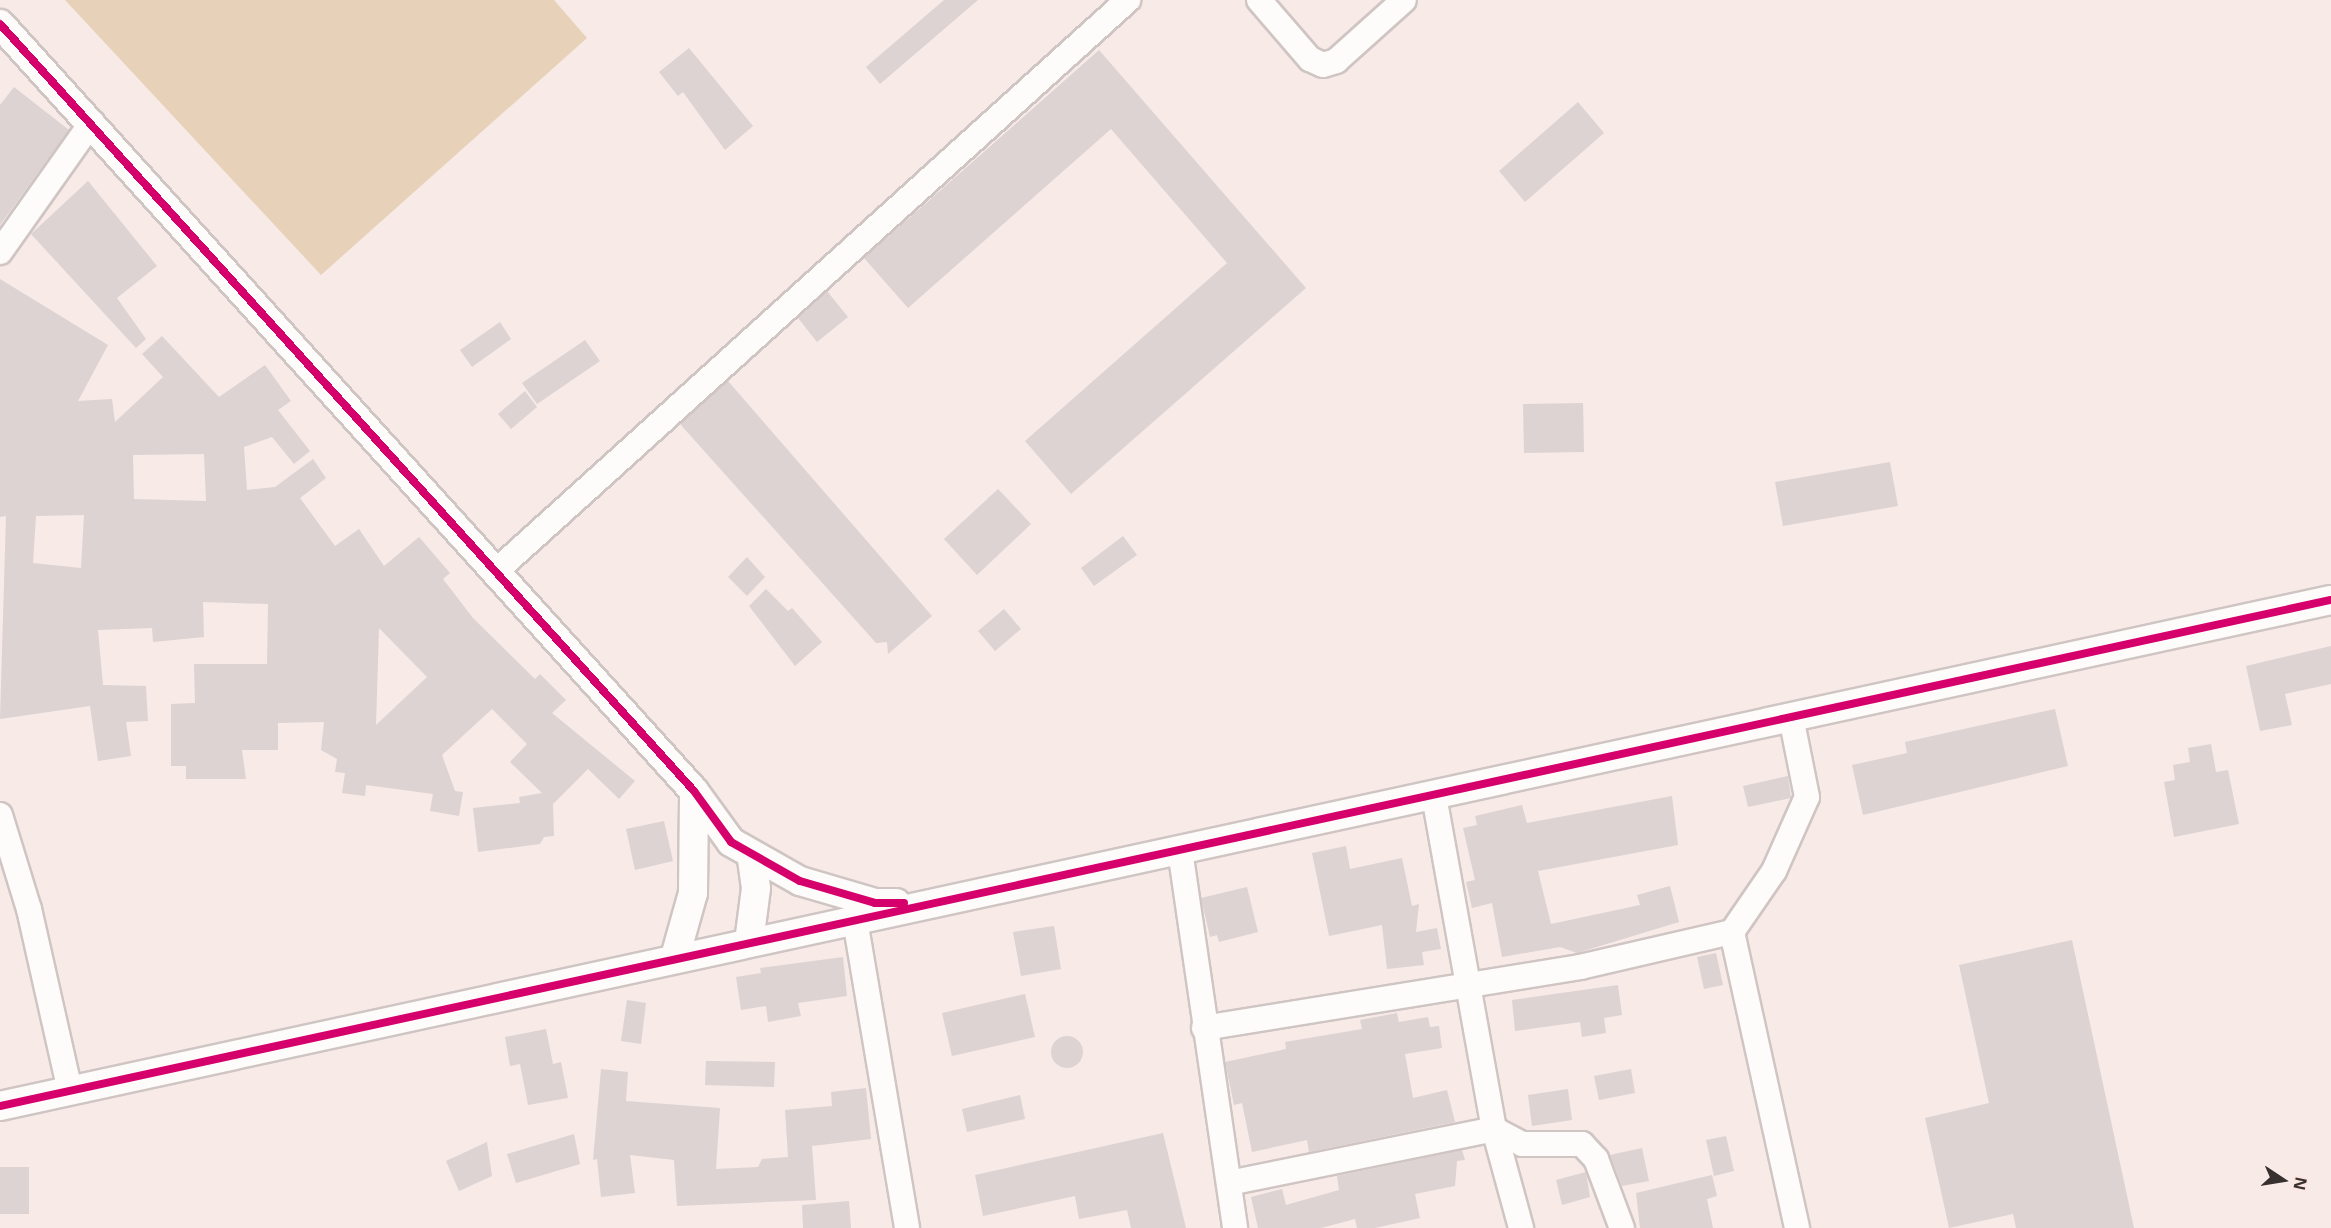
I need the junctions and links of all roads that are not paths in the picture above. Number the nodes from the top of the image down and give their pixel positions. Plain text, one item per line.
1 (1128, 0) edge
2 (1259, 0) edge
3 (1404, 0) edge
4 (0, 24) edge
5 (92, 122) junction
6 (0, 252) edge
7 (494, 573) junction
8 (2331, 600) edge
9 (1791, 717) junction
10 (694, 791) junction
11 (1434, 796) junction
12 (0, 815) edge
13 (1180, 850) junction
14 (753, 858) junction
15 (928, 904) junction
16 (855, 920) junction
17 (1732, 932) junction
18 (750, 942) junction
19 (675, 957) junction
20 (1468, 986) junction
21 (1204, 1028) junction
22 (70, 1091) junction
23 (0, 1106) edge
24 (1494, 1129) junction
25 (1229, 1183) junction
26 (907, 1228) edge
27 (1235, 1228) edge
28 (1521, 1228) edge
29 (1622, 1228) edge
30 (1797, 1228) edge

1 - 7 street
2 - 3 street
4 - 5 street
5 - 6 street
5 - 7 street
7 - 10 street
8 - 9 street
9 - 11 street
9 - 17 street
10 - 14 street
10 - 19 street
11 - 13 street
11 - 20 street
12 - 22 street
13 - 15 street
13 - 21 street
14 - 15 street
14 - 18 street
15 - 16 street
16 - 18 street
16 - 26 street
17 - 20 street
17 - 30 street
18 - 19 street
19 - 22 street
20 - 21 street
20 - 24 street
21 - 25 street
22 - 23 street
24 - 25 street
24 - 28 street
24 - 29 street
25 - 27 street

